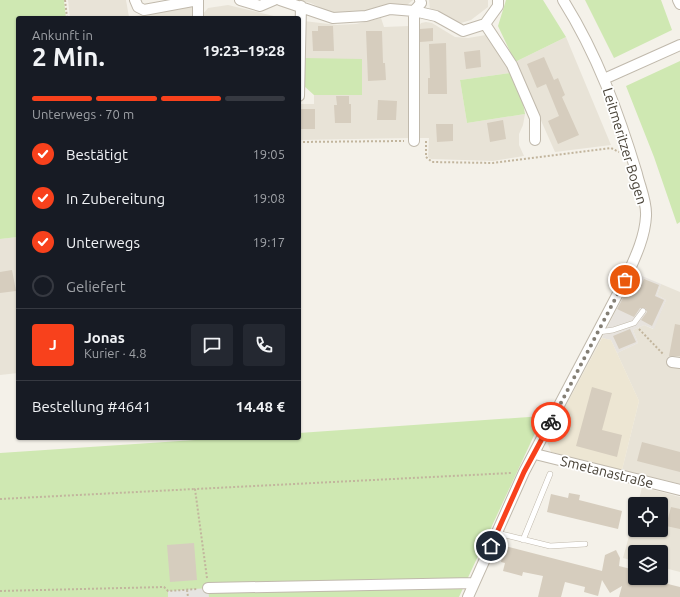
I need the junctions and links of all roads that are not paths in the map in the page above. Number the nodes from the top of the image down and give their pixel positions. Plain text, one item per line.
1 (134, 0) edge
2 (199, 0) edge
3 (240, 0) edge
4 (274, 0) edge
5 (280, 0) edge
6 (420, 0) edge
7 (498, 0) edge
8 (563, 0) edge
9 (678, 0) edge
10 (680, 4) edge
11 (301, 6) junction
12 (414, 11) junction
13 (198, 16) edge
14 (301, 16) edge
15 (485, 24) junction
16 (680, 45) edge
17 (604, 79) junction
18 (535, 140) dead end
19 (414, 141) road end
20 (643, 311) dead end
21 (598, 332) junction
22 (535, 454) junction
23 (550, 474) dead end
24 (680, 490) edge
25 (497, 533) junction
26 (523, 540) junction
27 (584, 544) dead end
28 (474, 583) junction
29 (208, 588) road end
30 (468, 597) edge

1 - 2 street
2 - 13 street
3 - 4 street
5 - 11 street
6 - 12 street
7 - 15 street
8 - 17 street, Leitmeritzer Bogen
9 - 10 street
11 - 12 street
11 - 14 street
12 - 15 street
12 - 19 street
15 - 18 street
16 - 17 street
17 - 21 street, Leitmeritzer Bogen
20 - 21 lane
21 - 22 street, Leitmeritzer Bogen
22 - 24 street, Smetanastraße
22 - 25 street, Leitmeritzer Bogen
23 - 26 lane
25 - 26 lane
25 - 28 street, Leitmeritzer Bogen
26 - 27 lane
28 - 29 street
28 - 30 street, Leitmeritzer Bogen

